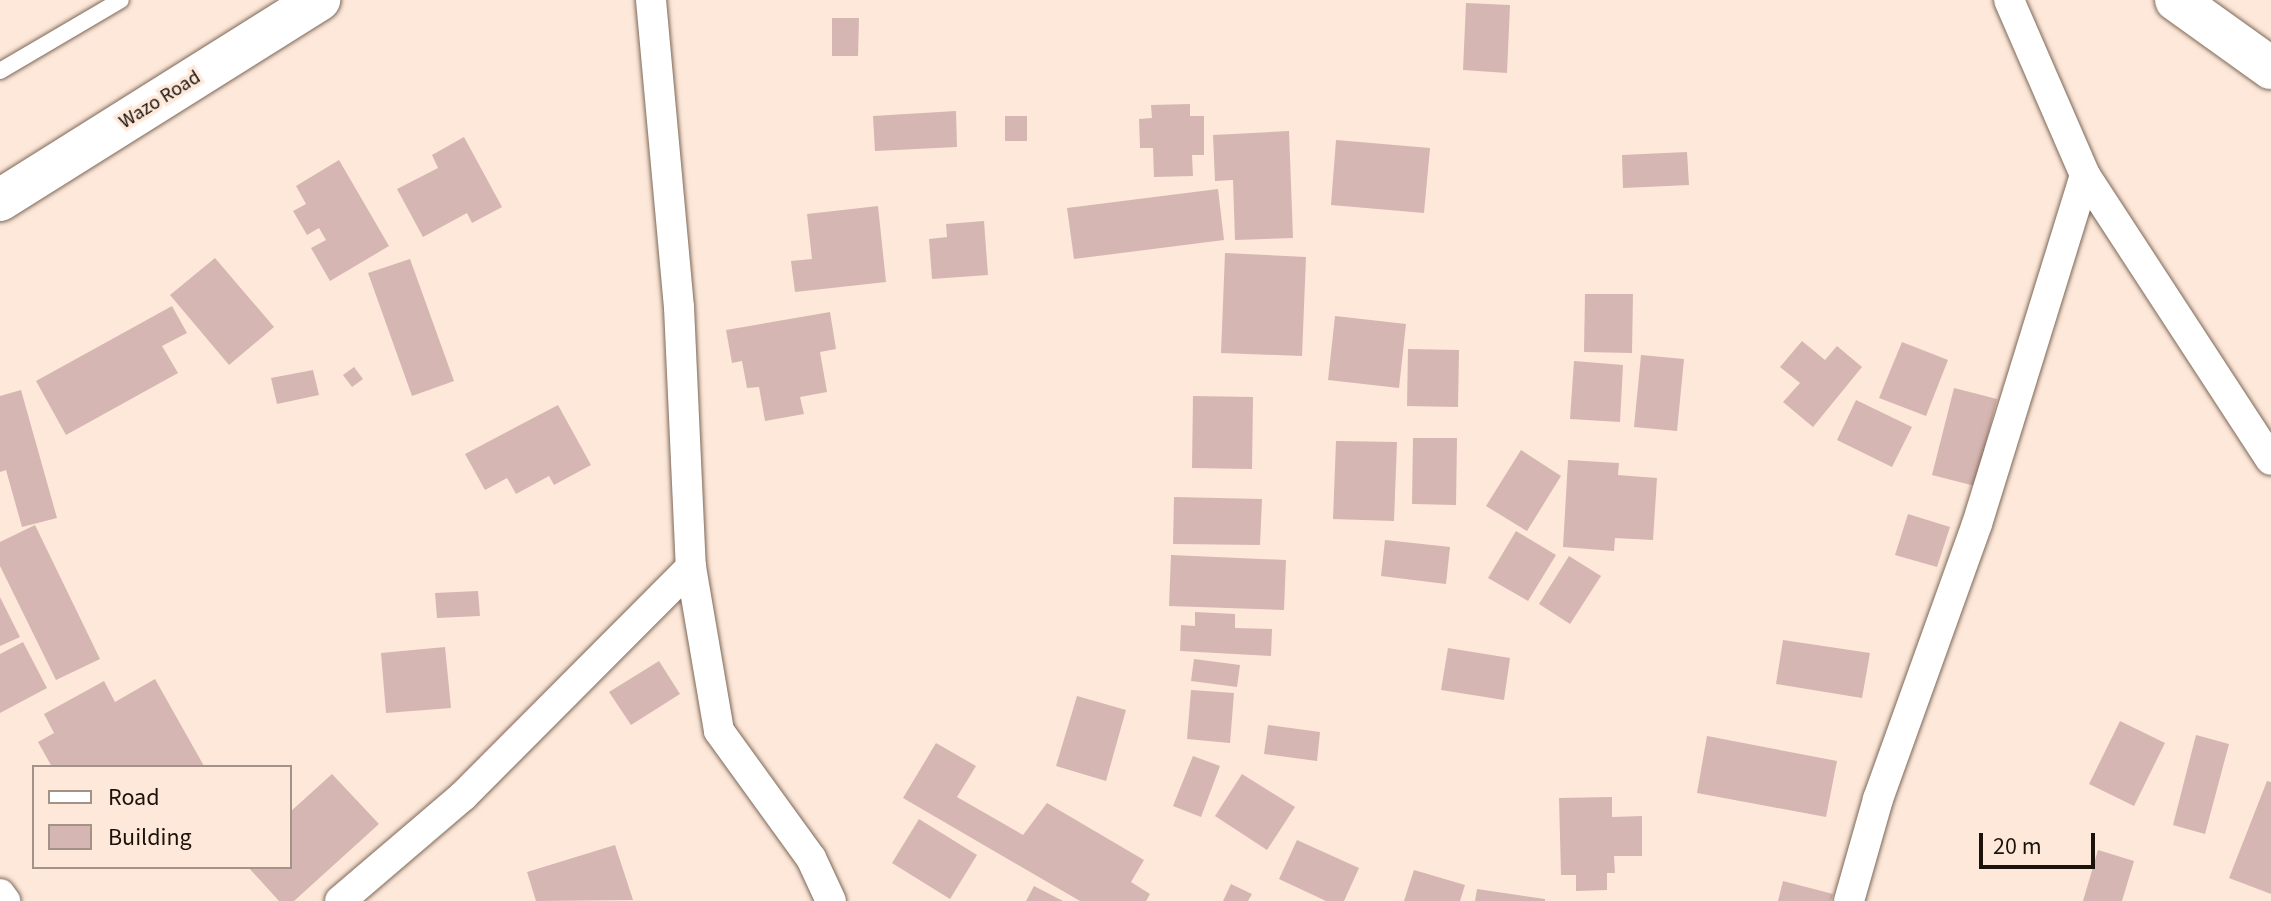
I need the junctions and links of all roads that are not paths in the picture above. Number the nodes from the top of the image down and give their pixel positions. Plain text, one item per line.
1 (121, 0) edge
2 (319, 0) edge
3 (651, 0) edge
4 (2009, 0) edge
5 (2176, 0) edge
6 (2271, 68) edge
7 (0, 71) edge
8 (2085, 175) junction
9 (0, 200) edge
10 (2271, 460) edge
11 (691, 567) junction
12 (0, 894) edge
13 (5, 901) edge
14 (340, 901) edge
15 (831, 901) edge
16 (1849, 901) edge

1 - 7 lane
2 - 9 main road, Wazo Road
3 - 11 street
4 - 8 street
5 - 6 main road
8 - 10 street
8 - 16 street
11 - 14 street
11 - 15 street
12 - 13 street

